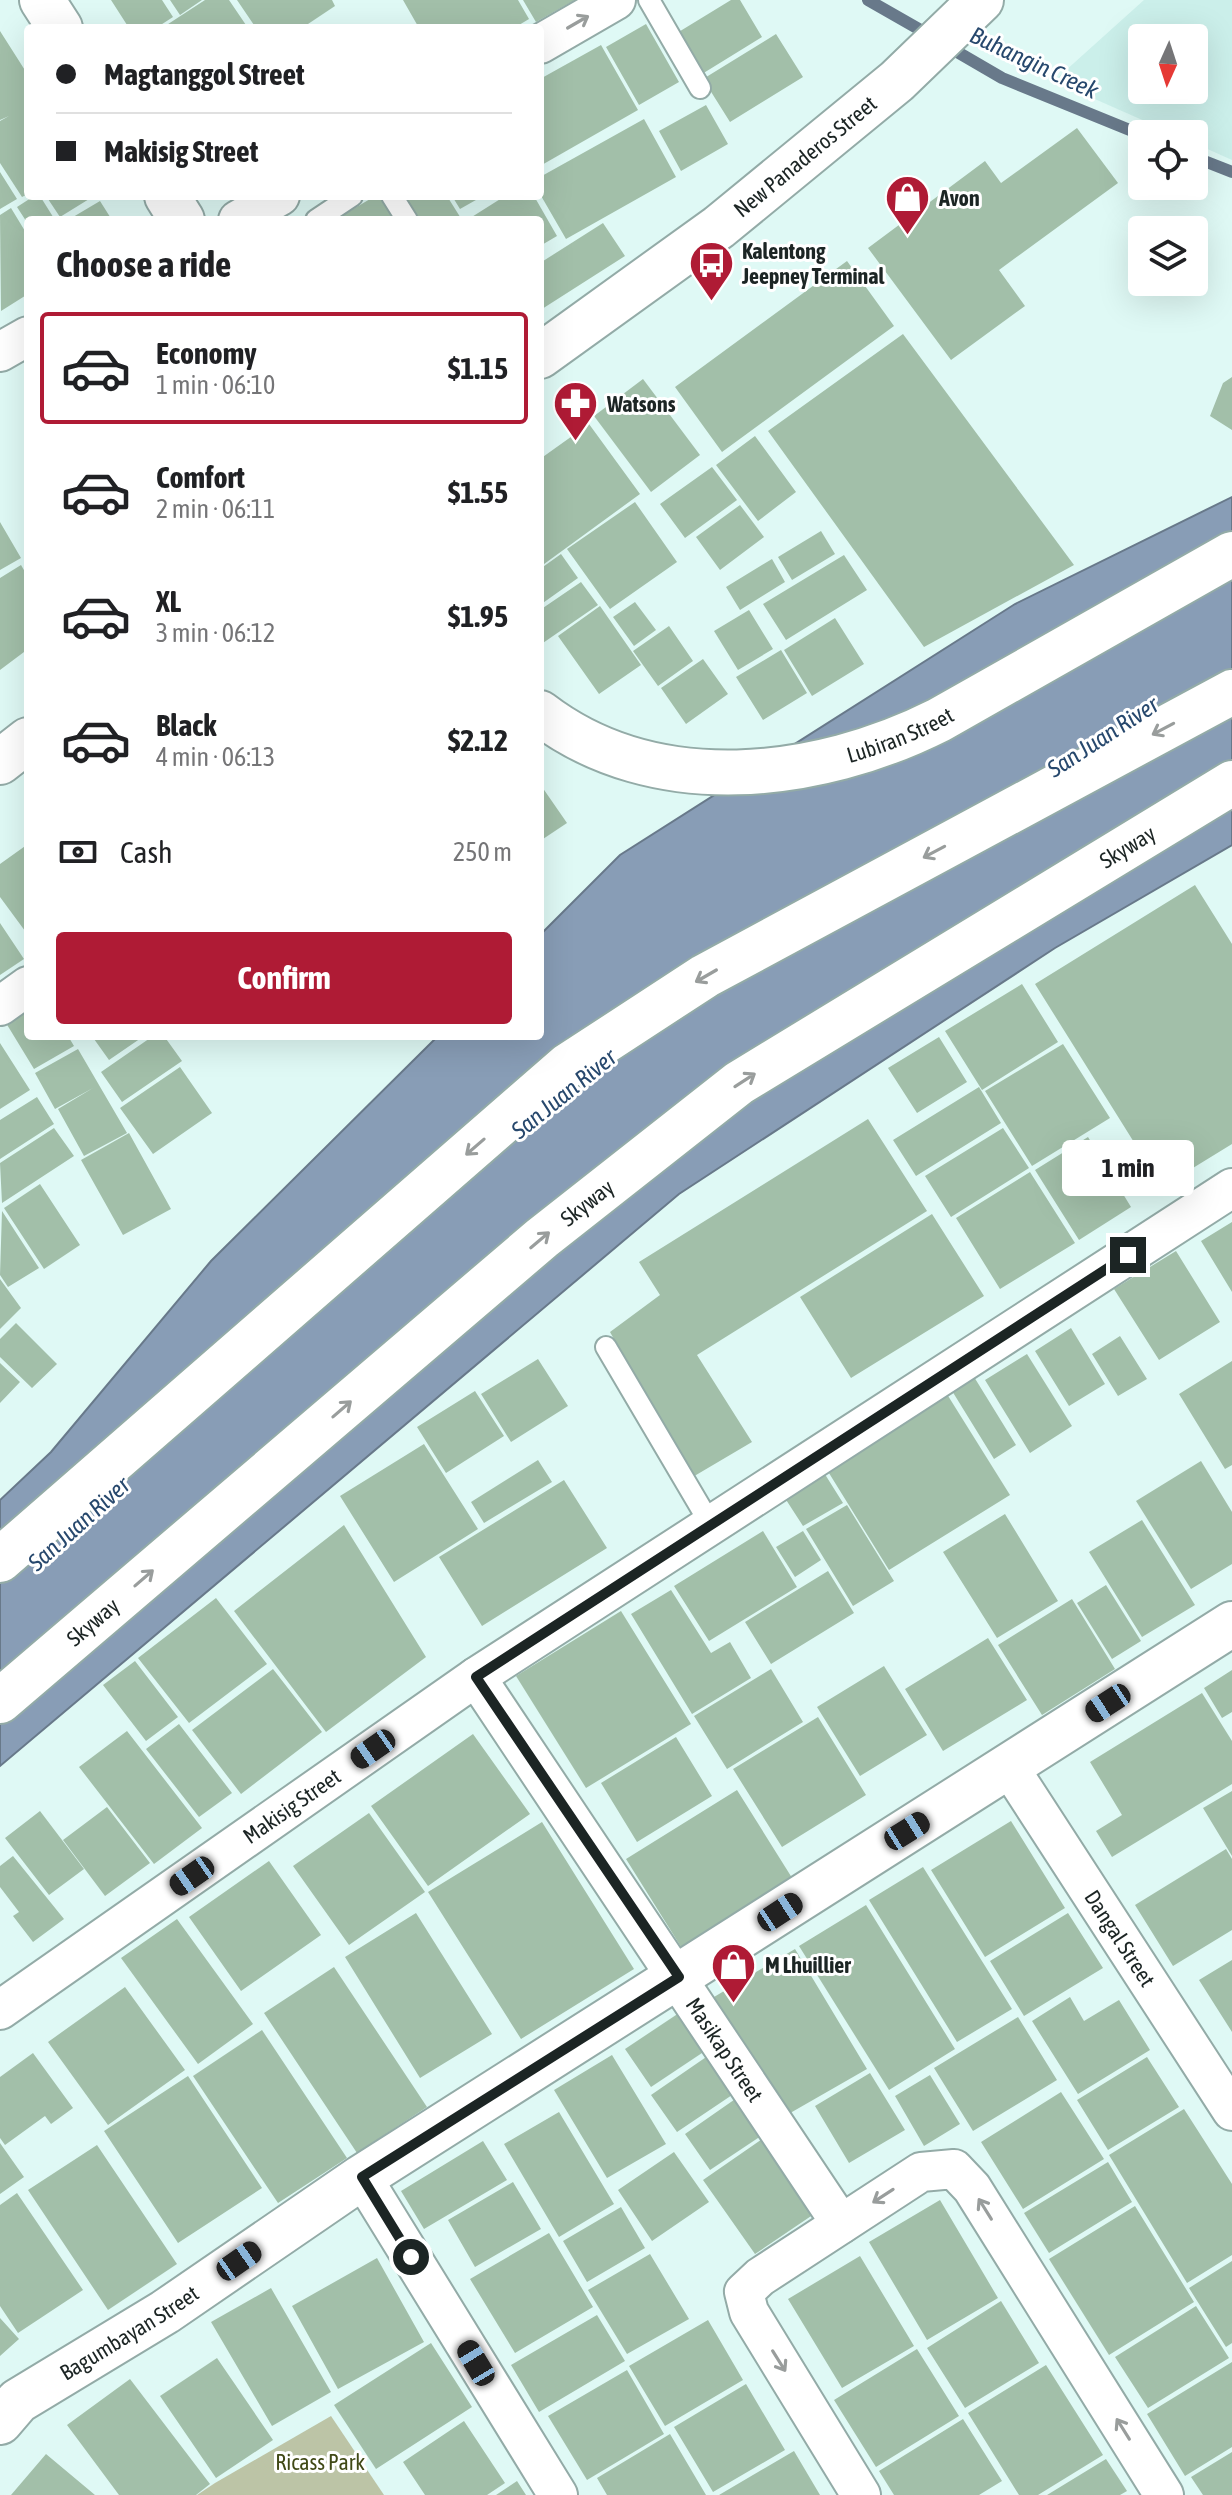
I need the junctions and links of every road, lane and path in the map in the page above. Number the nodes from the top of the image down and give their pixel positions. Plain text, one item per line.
1 (42, 0) edge
2 (616, 0) edge
3 (649, 0) edge
4 (973, 8) edge
5 (57, 24) edge
6 (544, 42) edge
7 (700, 88) dead end
8 (273, 200) edge
9 (346, 200) edge
10 (245, 216) edge
11 (322, 216) edge
12 (24, 338) edge
13 (0, 352) edge
14 (544, 353) edge
15 (1232, 554) edge
16 (1232, 692) edge
17 (544, 715) edge
18 (24, 743) edge
19 (0, 762) edge
20 (1232, 783) edge
21 (24, 989) edge
22 (0, 1006) edge
23 (1232, 1188) edge
24 (606, 1347) dead end
25 (711, 1525) junction
26 (0, 1560) edge
27 (1232, 1624) edge
28 (476, 1677) junction
29 (0, 1701) edge
30 (1009, 1767) junction
31 (679, 1977) junction
32 (0, 2010) edge
33 (1232, 2111) edge
34 (362, 2177) junction
35 (841, 2224) junction
36 (0, 2422) edge
37 (558, 2495) edge
38 (861, 2495) edge
39 (1164, 2495) edge

1 - 5 main road
6 -> 2 street
3 - 7 lane
4 - 14 main road, New Panaderos Street
8 - 10 street
9 - 11 lane
12 - 13 street
15 - 17 main road, Lubiran Street
16 -> 26 main road
18 - 19 main road
29 -> 20 main road, Skyway
21 - 22 street
23 - 25 street, Makisig Street
24 - 25 lane
25 - 28 street, Makisig Street
27 - 30 main road, Bagumbayan Street
28 - 31 street, Masikap Street
28 - 32 street, Makisig Street
30 - 31 main road, Bagumbayan Street
30 - 33 street, Dangal Street
31 - 34 main road, Bagumbayan Street
31 - 35 street, Masikap Street
34 - 36 main road, Bagumbayan Street
34 - 37 street
35 -> 38 street
39 -> 35 street

